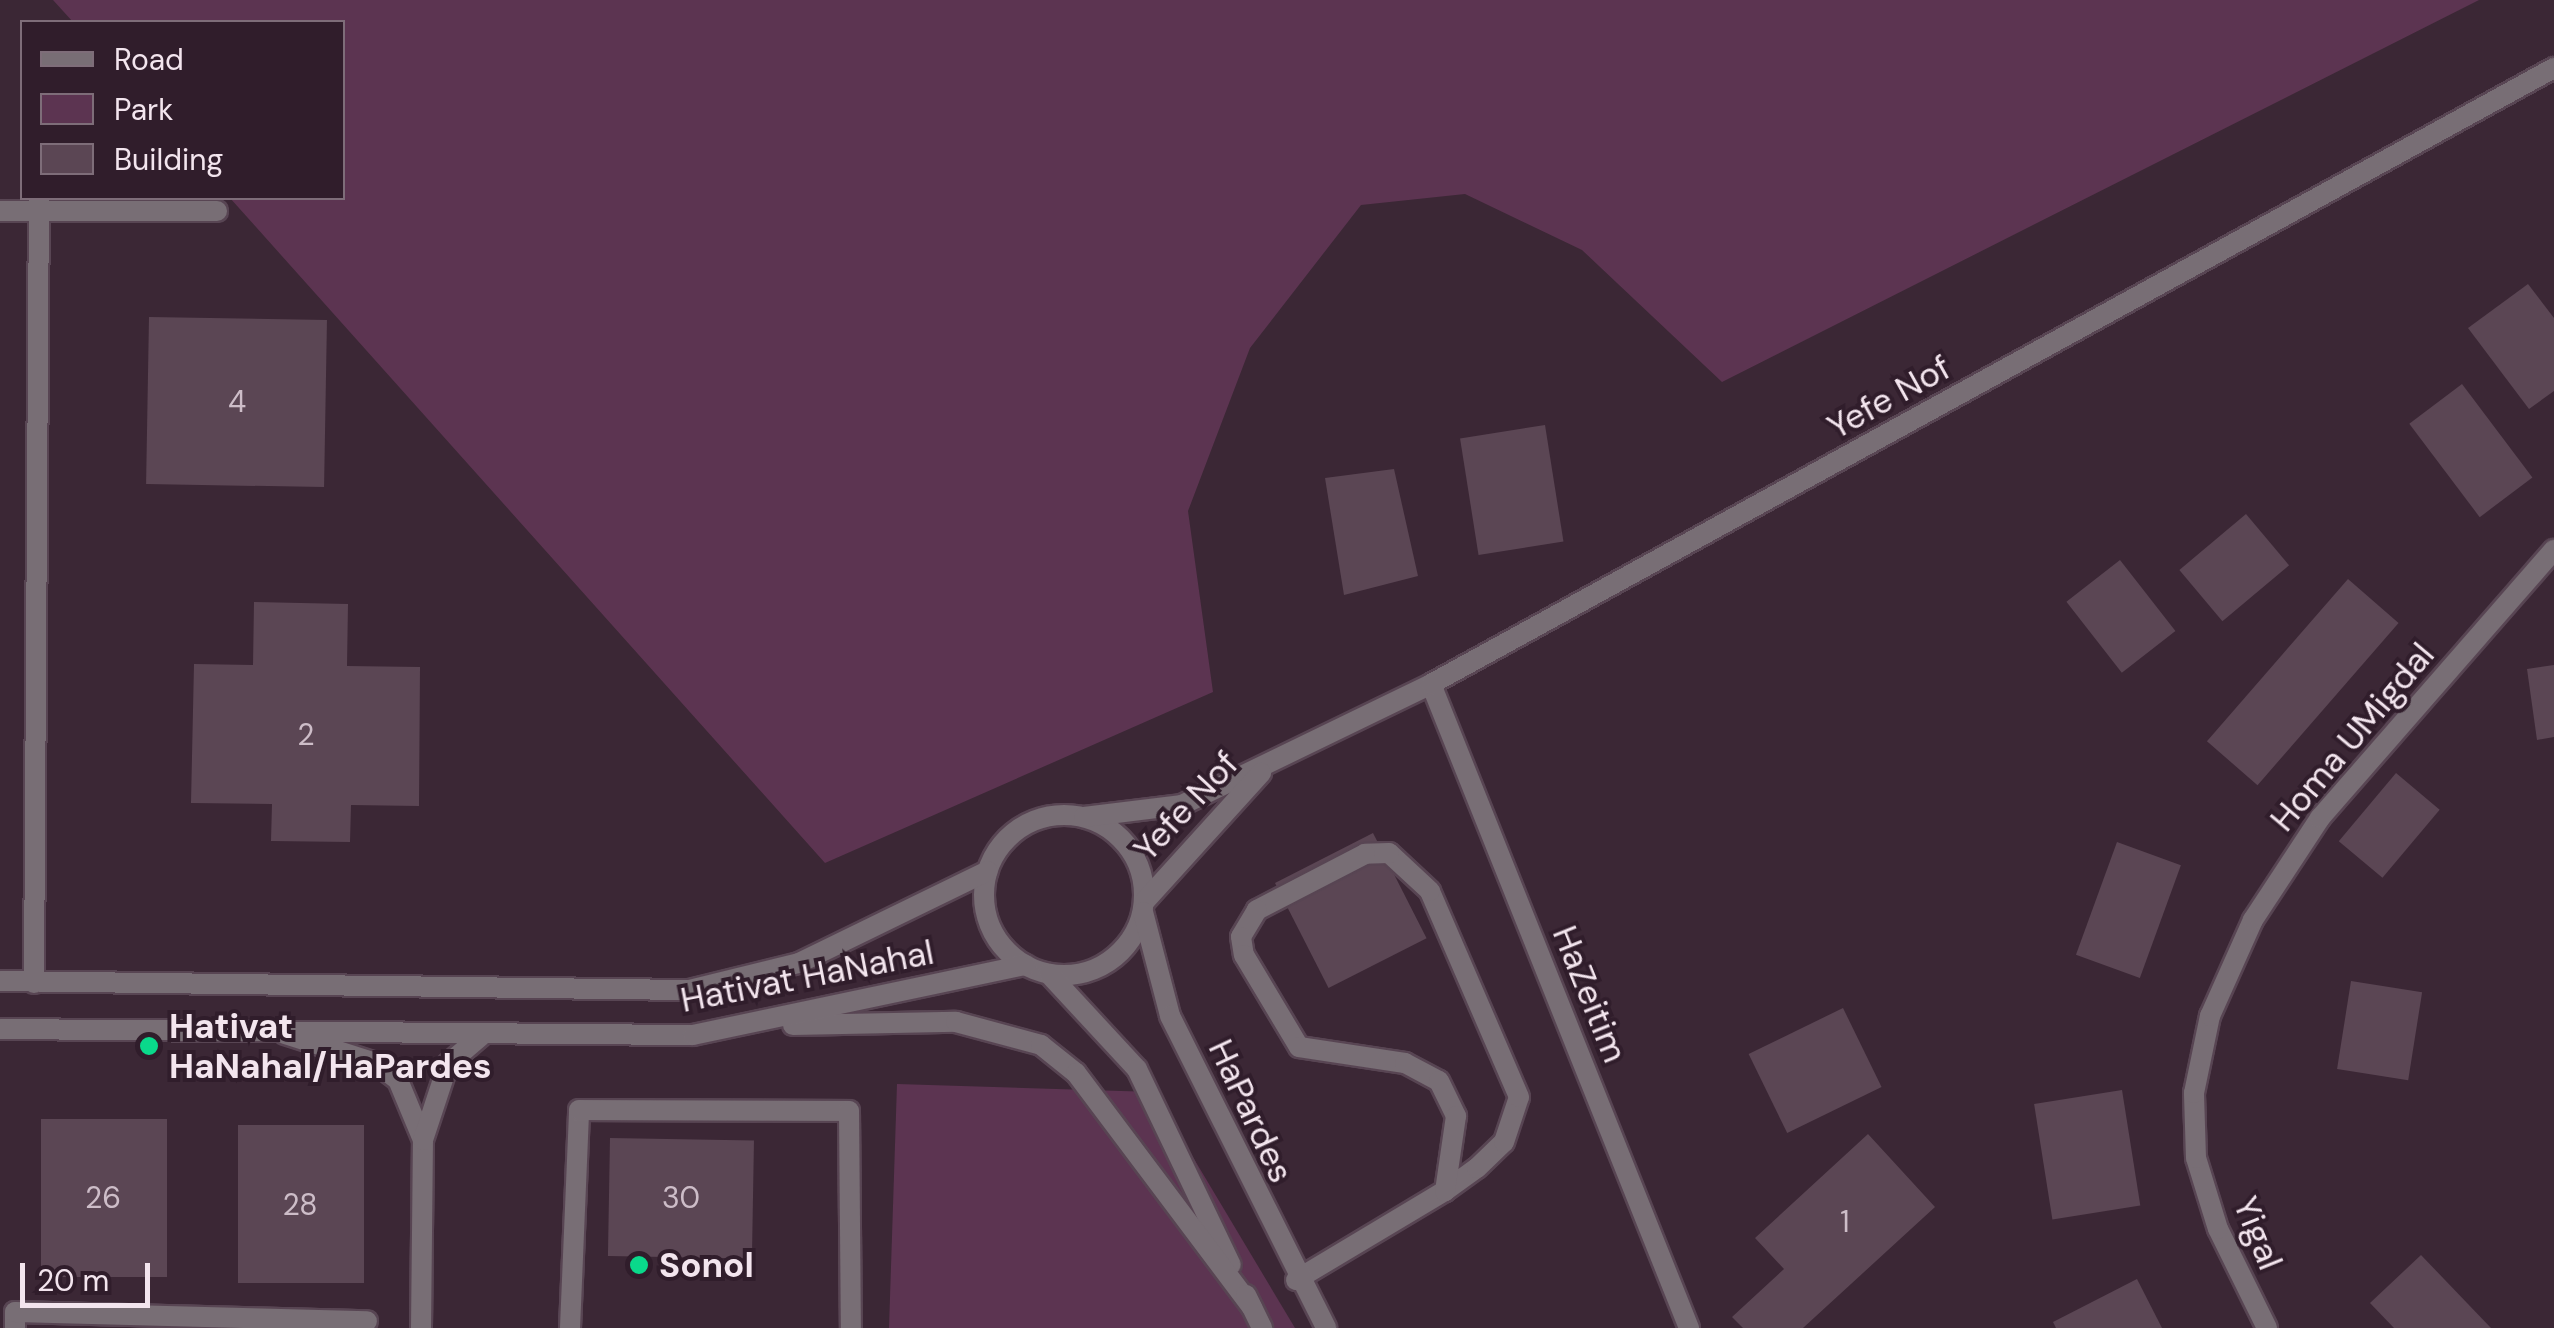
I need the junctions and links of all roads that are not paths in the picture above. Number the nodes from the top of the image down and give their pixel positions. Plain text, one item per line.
1 (2554, 68) edge
2 (2554, 76) edge
3 (2528, 84) junction
4 (39, 204) edge
5 (0, 211) edge
6 (217, 212) dead end
7 (2554, 550) edge
8 (1431, 684) junction
9 (1277, 758) junction
10 (1084, 816) junction
11 (988, 871) junction
12 (1144, 906) junction
13 (1026, 965) junction
14 (1049, 974) junction
15 (0, 981) edge
16 (34, 983) junction
17 (756, 1026) junction
18 (0, 1029) edge
19 (283, 1033) junction
20 (481, 1036) junction
21 (423, 1140) junction
22 (2196, 1158) joint
23 (1445, 1191) junction
24 (1296, 1280) junction
25 (1252, 1307) junction
26 (367, 1321) dead end
27 (16, 1328) edge
28 (421, 1328) edge
29 (570, 1328) edge
30 (851, 1328) edge
31 (1262, 1328) edge
32 (1326, 1328) edge
33 (1689, 1328) edge
34 (2268, 1328) edge

1 - 3 street, Yefe Nof
2 - 3 street, Yefe Nof
3 - 8 street, Yefe Nof
4 - 5 street
4 - 6 street
4 - 16 street
7 - 22 street, Homa UMigdal
8 - 9 street, Yefe Nof
8 - 33 street, HaZeitim
9 - 10 street, Yefe Nof
9 - 12 street, Yefe Nof
10 - 11 street
10 - 12 street
11 - 13 street
11 - 16 street, Hativat HaNahal
12 - 14 street
12 - 24 street, HaPardes
13 - 14 street
13 - 17 street, Hativat HaNahal
14 - 25 street
15 - 16 street, Hativat HaNahal
17 - 20 street, Hativat HaNahal
17 - 25 street
18 - 19 street, Hativat HaNahal
19 - 20 street, Hativat HaNahal
19 - 21 street
20 - 21 street
21 - 28 street
22 - 34 street, Yigal
23 - 23 street
23 - 24 street
24 - 32 street, HaPardes
25 - 31 street
26 - 27 street
29 - 30 street

